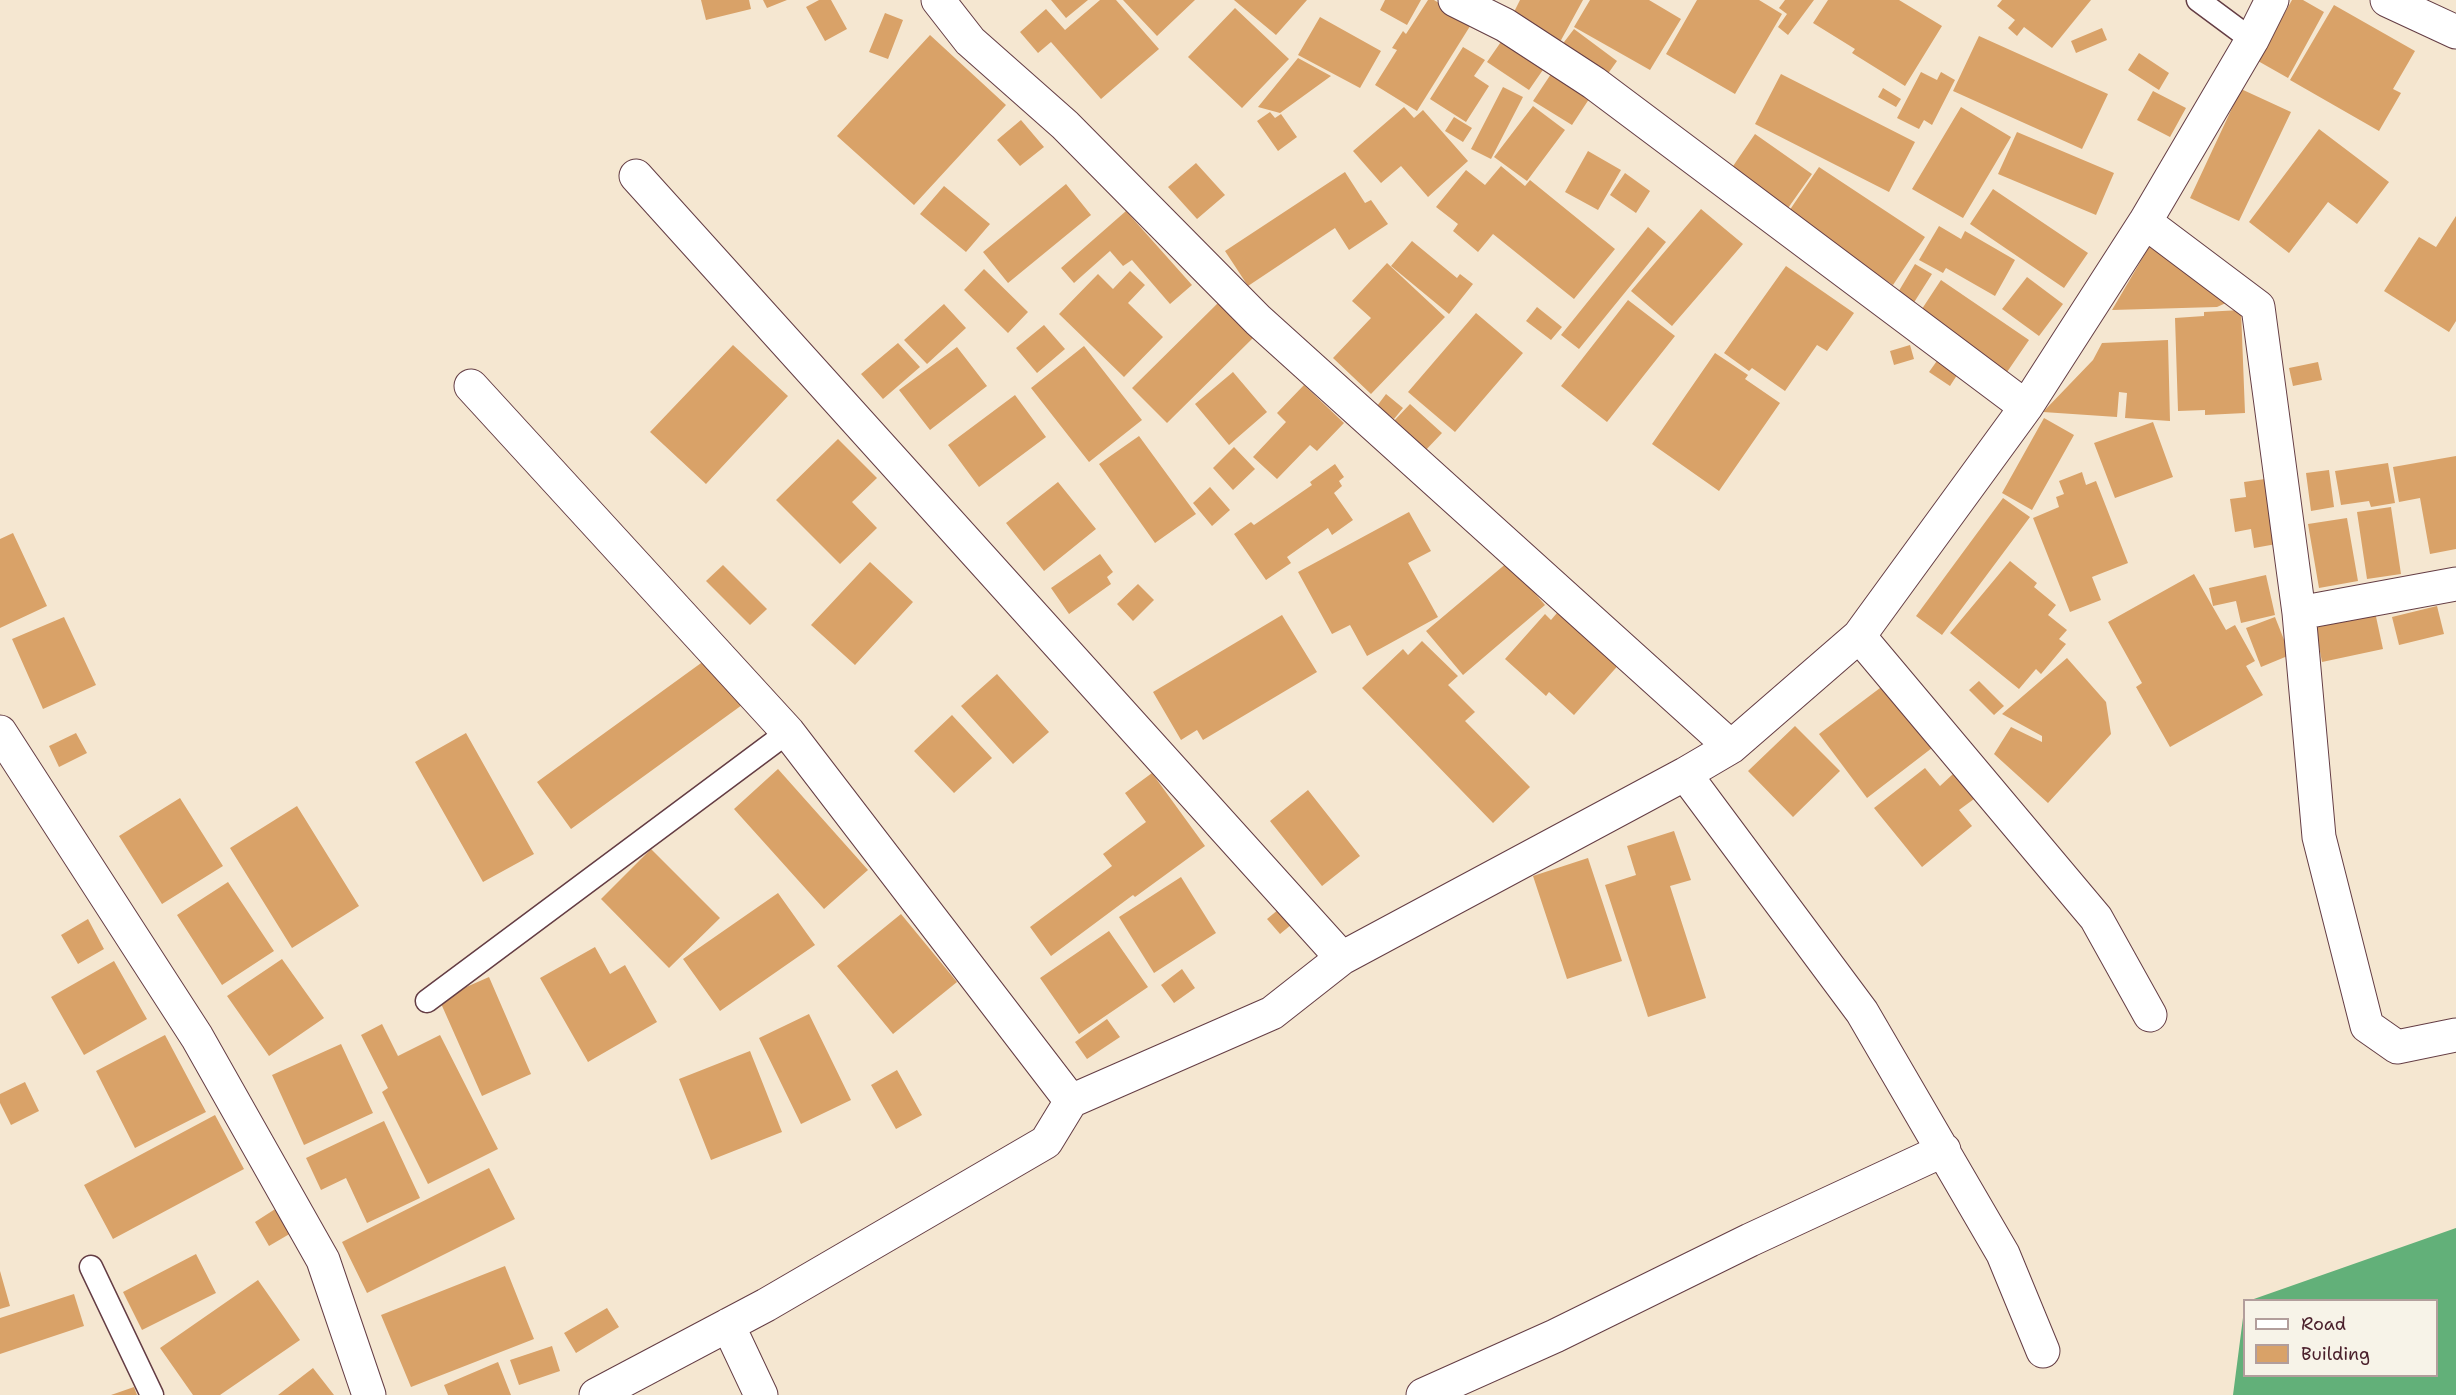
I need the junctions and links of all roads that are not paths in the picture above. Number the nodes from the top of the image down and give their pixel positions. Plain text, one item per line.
1 (938, 0) edge
2 (1455, 0) edge
3 (2198, 0) edge
4 (2272, 0) edge
5 (2387, 0) edge
6 (2456, 32) edge
7 (2252, 40) junction
8 (636, 176) dead end
9 (2145, 222) junction
10 (471, 386) dead end
11 (2026, 407) junction
12 (2456, 584) edge
13 (2299, 613) junction
14 (1859, 636) junction
15 (0, 732) edge
16 (788, 732) junction
17 (1731, 747) junction
18 (1685, 774) junction
19 (1342, 958) junction
20 (427, 1001) dead end
21 (2151, 1015) dead end
22 (2456, 1035) edge
23 (1071, 1101) junction
24 (1944, 1150) junction
25 (90, 1267) dead end
26 (728, 1325) junction
27 (2043, 1351) dead end
28 (152, 1395) edge
29 (369, 1395) edge
30 (596, 1395) edge
31 (760, 1395) edge
32 (1423, 1395) edge

1 - 17 street
2 - 11 street
3 - 7 lane
4 - 7 street
5 - 6 street
7 - 9 street
8 - 19 street
9 - 11 street
9 - 13 street
10 - 16 street
11 - 14 street
12 - 13 street
13 - 22 street
14 - 17 street
14 - 21 street
15 - 29 street
16 - 20 lane
16 - 23 street
17 - 18 street
18 - 19 street
18 - 24 street
19 - 23 street
23 - 26 street
24 - 27 street
24 - 32 street
25 - 28 lane
26 - 30 street
26 - 31 street

